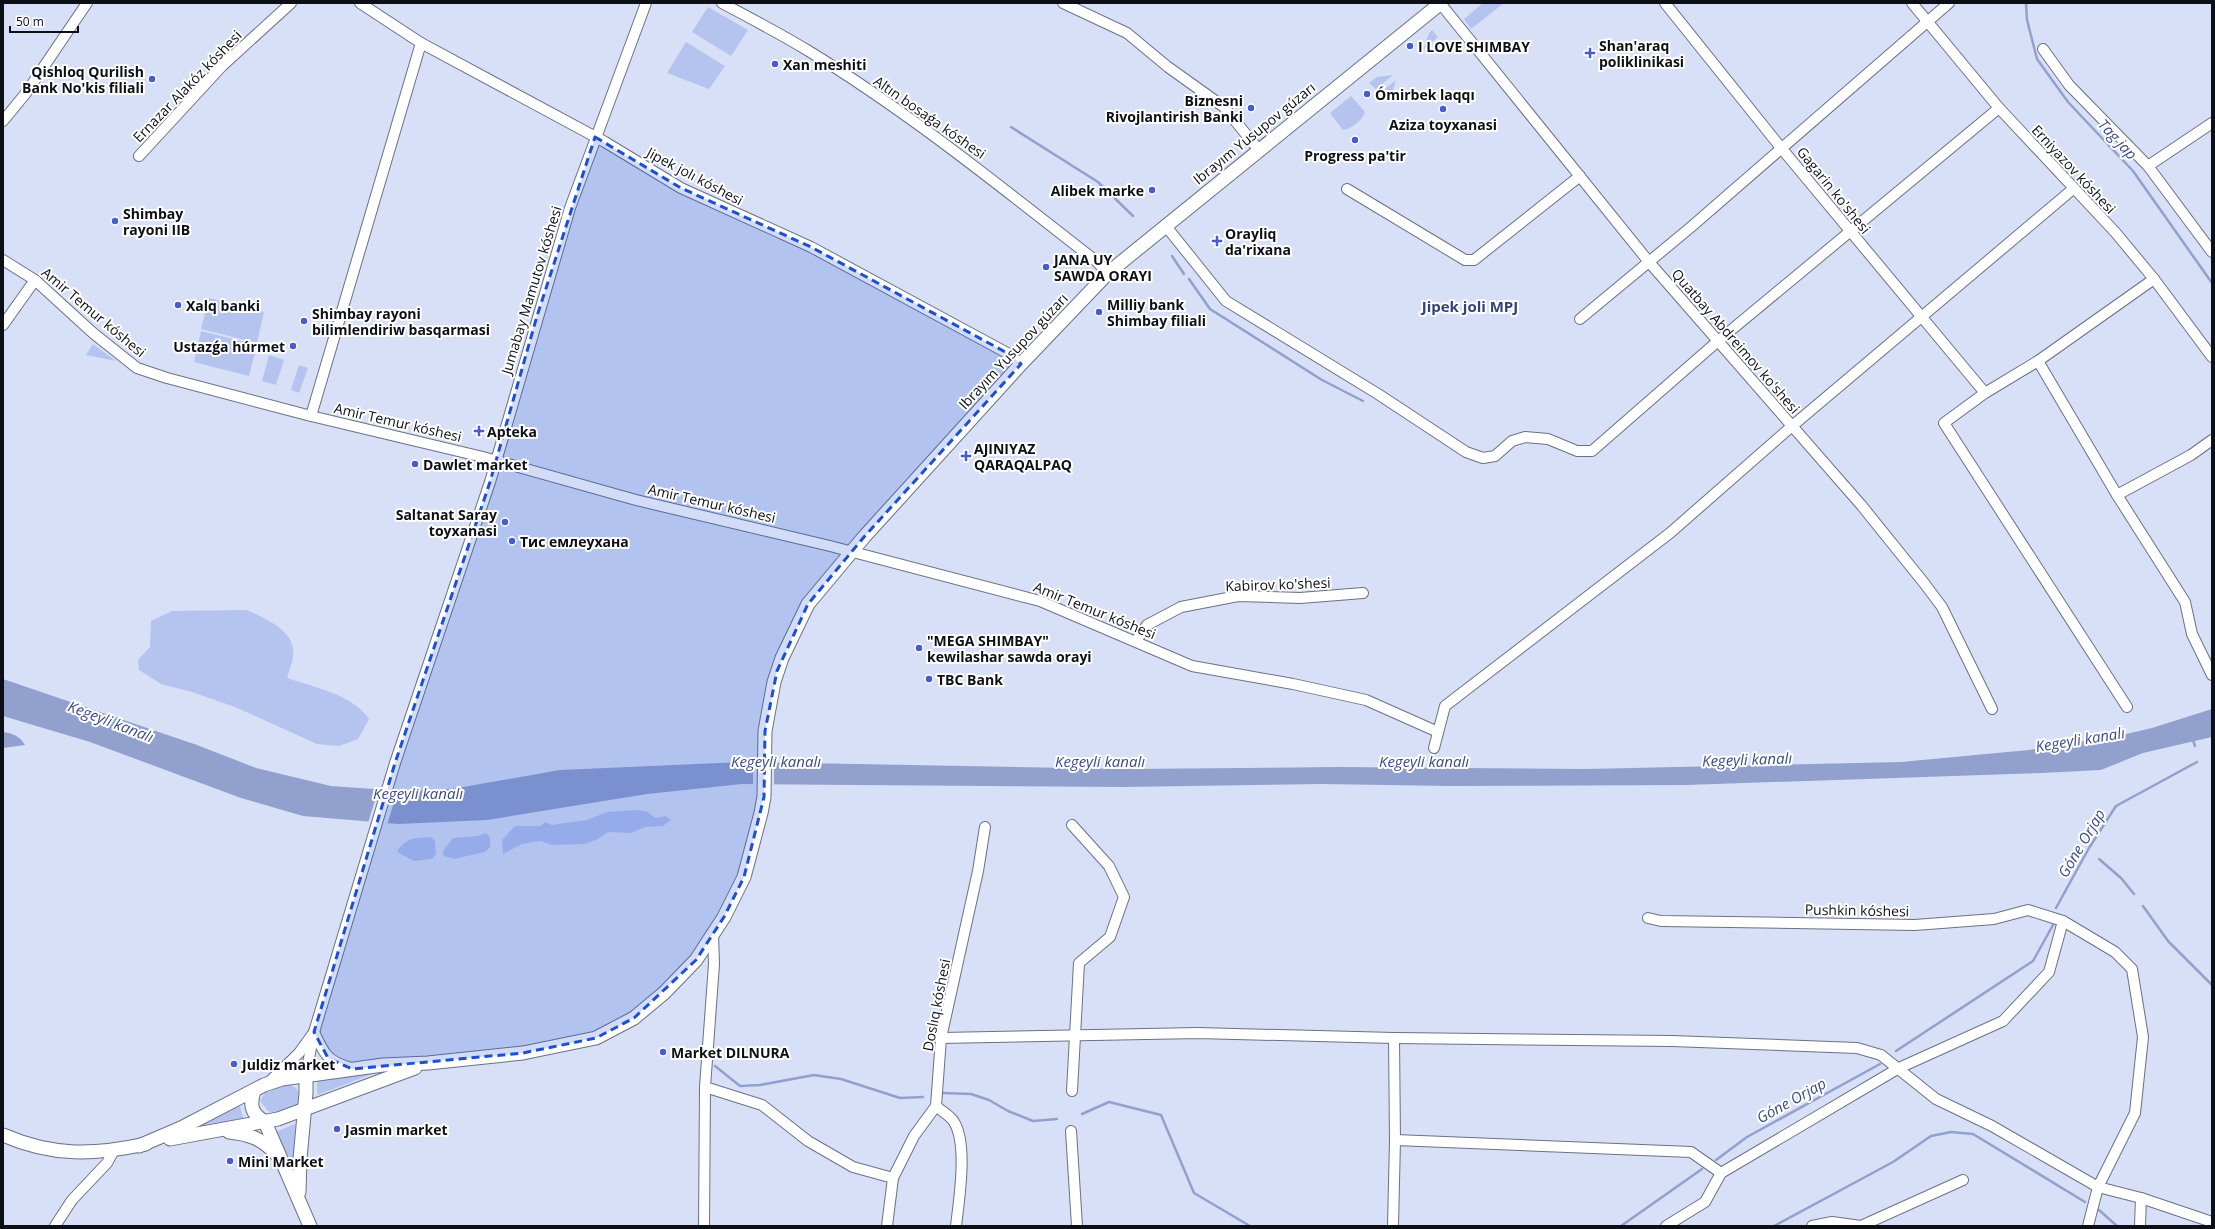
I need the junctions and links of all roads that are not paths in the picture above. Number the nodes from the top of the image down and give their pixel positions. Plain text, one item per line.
1 (87, 3) edge
2 (291, 3) edge
3 (360, 3) edge
4 (646, 3) edge
5 (722, 3) edge
6 (1063, 3) edge
7 (1441, 3) edge
8 (1665, 3) edge
9 (1912, 3) edge
10 (1949, 3) edge
11 (1927, 22) junction
12 (421, 43) junction
13 (2043, 48) dead end
14 (1999, 108) junction
15 (3, 122) edge
16 (2212, 123) edge
17 (595, 137) junction
18 (1782, 149) junction
19 (1258, 150) junction
20 (139, 156) dead end
21 (2148, 166) junction
22 (1580, 176) junction
23 (1347, 189) dead end
24 (2073, 189) junction
25 (1165, 225) junction
26 (1849, 231) junction
27 (2212, 252) edge
28 (3, 260) edge
29 (1649, 262) junction
30 (1108, 273) junction
31 (2154, 279) junction
32 (35, 280) junction
33 (1922, 317) junction
34 (1580, 319) dead end
35 (3, 325) edge
36 (1718, 341) junction
37 (2212, 357) edge
38 (2038, 361) junction
39 (1021, 364) junction
40 (1985, 393) junction
41 (311, 416) junction
42 (1791, 427) junction
43 (2212, 440) edge
44 (496, 461) junction
45 (2118, 495) junction
46 (852, 551) junction
47 (1363, 593) dead end
48 (1136, 642) junction
49 (2212, 675) edge
50 (2127, 707) dead end
51 (1992, 709) dead end
52 (1438, 732) junction
53 (1434, 748) dead end
54 (1072, 825) dead end
55 (984, 827) dead end
56 (1648, 918) dead end
57 (2064, 921) junction
58 (713, 934) junction
59 (314, 1032) junction
60 (1074, 1035) junction
61 (941, 1038) junction
62 (1394, 1038) junction
63 (428, 1063) junction
64 (1898, 1068) junction
65 (352, 1069) junction
66 (306, 1074) junction
67 (705, 1087) junction
68 (259, 1088) junction
69 (1072, 1091) dead end
70 (936, 1106) junction
71 (304, 1108) junction
72 (264, 1122) junction
73 (211, 1131) junction
74 (1071, 1131) dead end
75 (3, 1135) edge
76 (1396, 1140) junction
77 (139, 1146) junction
78 (113, 1152) junction
79 (284, 1164) junction
80 (1722, 1173) junction
81 (893, 1178) junction
82 (1963, 1180) dead end
83 (2098, 1187) junction
84 (300, 1198) junction
85 (2141, 1198) junction
86 (2212, 1222) edge
87 (60, 1223) edge
88 (310, 1226) edge
89 (704, 1226) edge
90 (887, 1226) edge
91 (956, 1226) edge
92 (1077, 1226) edge
93 (1393, 1226) edge
94 (1666, 1226) edge
95 (1812, 1226) edge
96 (1861, 1226) edge
97 (2088, 1226) edge
98 (2140, 1226) edge

1 - 15 street
2 - 20 street, Ernazar Alakóz kóshesi
3 - 12 street, Jipek jolı kóshesi
4 - 17 street, Jumabay Mamutov kóshesi
5 - 30 street, Altın bosaǵa kóshesi
6 - 19 street
7 - 19 main road, Ibrayım Yusupov gúzarı
7 - 22 street, Quatbay Abdreimov ko'shesi
8 - 18 street, Gagarin ko'shesi
9 - 11 street, Erniyazov kóshesi
10 - 11 street
11 - 14 street, Erniyazov kóshesi
11 - 18 street
12 - 17 street, Jipek jolı kóshesi
12 - 41 street
13 - 21 street
14 - 24 street, Erniyazov kóshesi
14 - 26 street
16 - 21 street
17 - 39 street, Jipek jolı kóshesi
17 - 44 street, Jumabay Mamutov kóshesi
18 - 26 street, Gagarin ko'shesi
18 - 29 street
19 - 25 main road, Ibrayım Yusupov gúzarı
21 - 27 street
22 - 23 street
22 - 29 street, Quatbay Abdreimov ko'shesi
24 - 31 street, Erniyazov kóshesi
24 - 33 street
25 - 30 main road, Ibrayım Yusupov gúzarı
25 - 36 street
26 - 33 street, Gagarin ko'shesi
26 - 36 street
28 - 32 street, Amir Temur kóshesi
29 - 34 street
29 - 36 street, Quatbay Abdreimov ko'shesi
30 - 39 main road, Ibrayım Yusupov gúzarı
31 - 37 street, Erniyazov kóshesi
31 - 38 street
32 - 35 street
32 - 41 street, Amir Temur kóshesi
33 - 40 street, Gagarin ko'shesi
33 - 42 street
36 - 42 street, Quatbay Abdreimov ko'shesi
38 - 40 street
38 - 45 street
39 - 46 main road, Ibrayım Yusupov gúzarı
40 - 50 street
41 - 44 street, Amir Temur kóshesi
42 - 51 street, Quatbay Abdreimov ko'shesi
42 - 52 street
43 - 45 street
44 - 46 street, Amir Temur kóshesi
44 - 59 street, Jumabay Mamutov kóshesi
45 - 49 street
46 - 48 street, Amir Temur kóshesi
46 - 58 main road, Ibrayım Yusupov gúzarı
47 - 48 street, Kabirov ko'shesi
48 - 52 street, Amir Temur kóshesi
52 - 53 street
54 - 60 street
55 - 61 street, Doslıq kóshesi
56 - 57 street, Pushkin kóshesi
57 - 64 street
57 - 83 street, Pushkin kóshesi
58 - 63 main road, Ibrayım Yusupov gúzarı
58 - 67 street
59 - 65 street
59 - 66 street
59 - 68 street
60 - 61 street
60 - 62 street
60 - 69 street
61 - 70 street, Doslıq kóshesi
62 - 64 street
62 - 76 street
63 - 65 main road
63 - 71 main road
64 - 80 street
64 - 83 street
65 - 66 main road
66 - 68 main road
66 - 71 main road
67 - 81 street
67 - 89 street
68 - 72 main road
68 - 77 main road
70 - 81 street
70 - 91 street
71 - 72 main road
71 - 84 main road
72 - 73 main road
72 - 79 main road
73 - 77 main road
73 - 79 main road
74 - 92 street
75 - 78 main road
76 - 80 street
76 - 93 street
77 - 78 main road
78 - 87 street
79 - 84 main road
80 - 94 street
81 - 90 street
82 - 96 street
83 - 85 street
83 - 97 street, Pushkin kóshesi
84 - 88 main road
85 - 86 street
85 - 98 street
95 - 96 street

